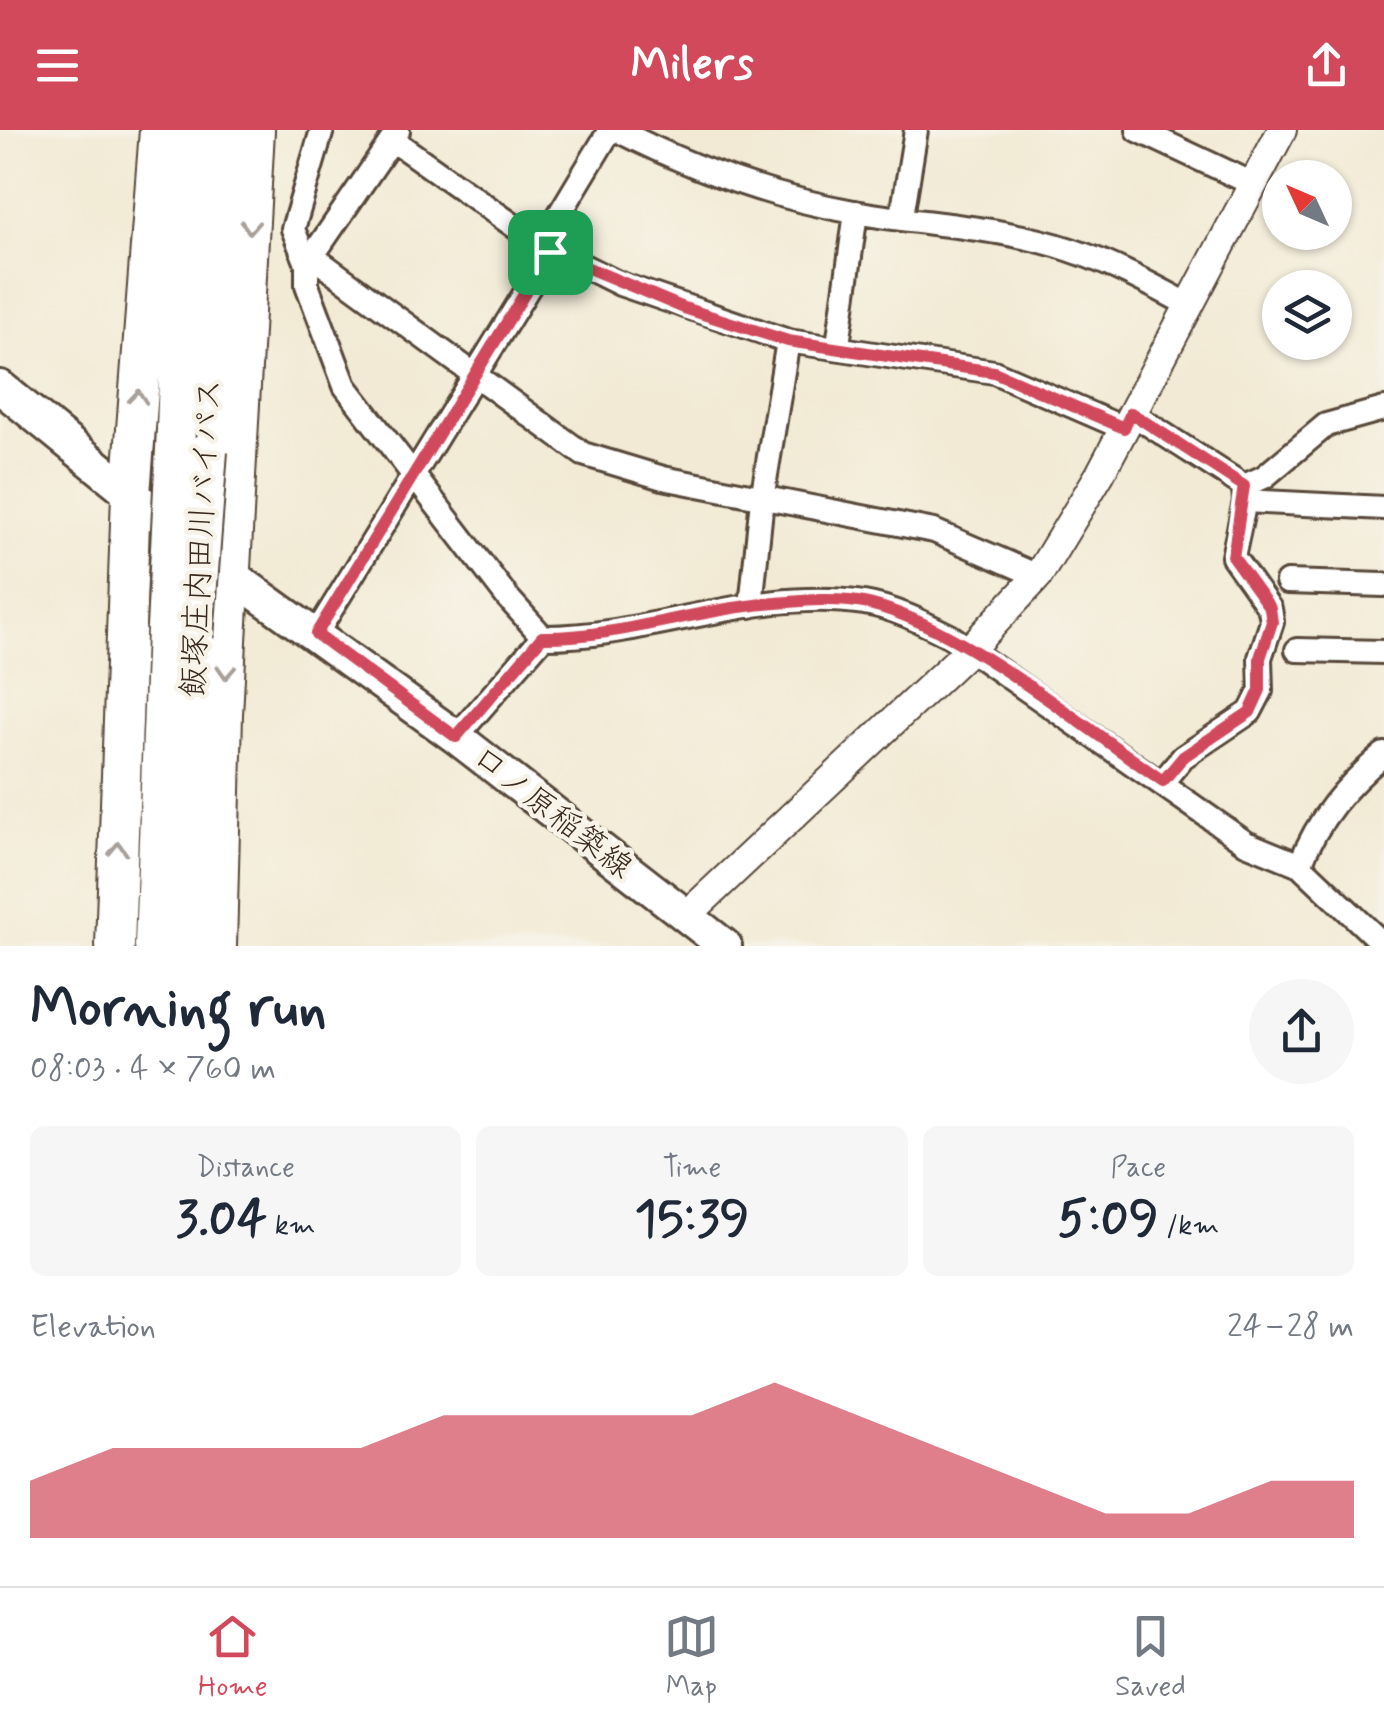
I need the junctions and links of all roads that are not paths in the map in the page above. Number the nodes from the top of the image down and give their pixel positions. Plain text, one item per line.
1 (160, 130) edge
2 (188, 130) edge
3 (222, 130) edge
4 (255, 130) edge
5 (322, 130) edge
6 (610, 130) edge
7 (618, 130) edge
8 (916, 130) edge
9 (1138, 130) edge
10 (1282, 130) edge
11 (396, 135) edge
12 (1253, 184) junction
13 (856, 212) junction
14 (902, 216) junction
15 (546, 249) junction
16 (310, 260) junction
17 (1189, 305) junction
18 (788, 341) junction
19 (838, 345) junction
20 (474, 373) junction
21 (0, 387) edge
22 (1384, 409) edge
23 (1127, 421) junction
24 (414, 471) junction
25 (130, 494) junction
26 (1245, 494) junction
27 (762, 499) junction
28 (1384, 508) edge
29 (231, 575) junction
30 (1038, 576) junction
31 (1287, 582) dead end
32 (1384, 585) edge
33 (751, 606) junction
34 (180, 633) junction
35 (316, 634) junction
36 (542, 637) junction
37 (969, 650) junction
38 (1297, 650) dead end
39 (1384, 652) edge
40 (456, 737) junction
41 (1379, 766) edge
42 (1163, 781) junction
43 (1300, 865) junction
44 (685, 917) junction
45 (1384, 945) edge
46 (115, 946) edge
47 (154, 946) edge
48 (183, 946) edge
49 (217, 946) edge
50 (725, 946) edge

25 -> 1 highway
2 - 34 highway, 飯塚庄内田川バイパス, bridge
3 - 34 highway, 飯塚庄内田川バイパス, bridge
4 -> 29 highway
5 - 16 street
6 - 15 street
7 - 13 street
8 - 14 street
9 - 12 street
10 - 12 street
11 - 15 street
11 - 16 street
12 - 17 street
13 - 14 street
13 - 19 street
14 - 17 street
15 - 18 street
15 - 20 street
16 - 20 street
16 - 24 street
17 - 23 street
18 - 19 street
18 - 27 street
19 - 23 street
20 - 24 street
20 - 27 street
21 - 25 main road, 口ノ原稲築線
22 - 26 street
23 - 26 street
23 - 30 street
24 - 35 street
24 - 36 street
25 - 29 main road, 口ノ原稲築線
46 -> 25 highway
26 - 28 street
26 - 42 street
27 - 30 street
27 - 33 street
29 - 35 main road, 口ノ原稲築線
29 -> 49 highway
30 - 37 street
31 - 32 street
33 - 36 street
33 - 37 street
34 - 47 highway, 飯塚庄内田川バイパス
34 - 48 highway, 飯塚庄内田川バイパス
35 - 40 main road, 口ノ原稲築線
36 - 40 street
37 - 42 street
37 - 44 street
38 - 39 street
40 - 44 main road, 口ノ原稲築線
41 - 43 street
42 - 43 street
43 - 45 street
44 - 50 main road, 口ノ原稲築線

